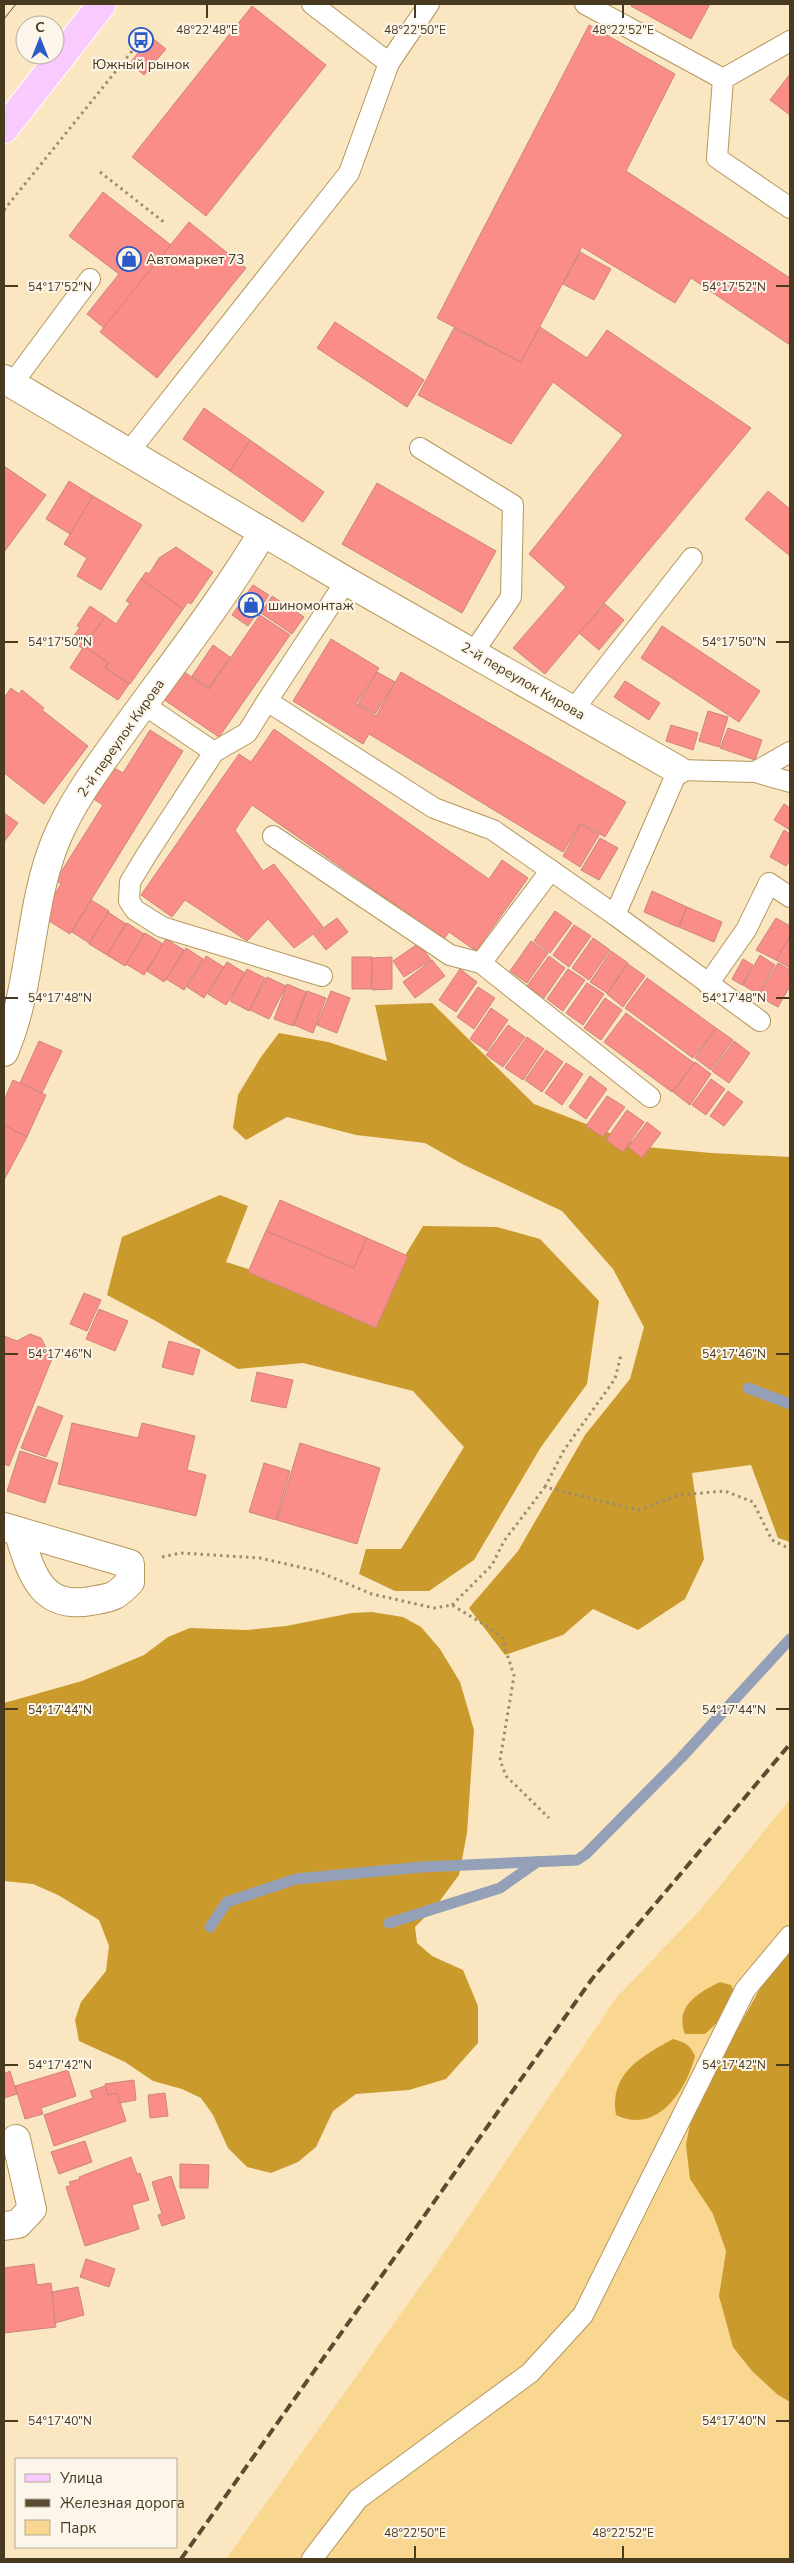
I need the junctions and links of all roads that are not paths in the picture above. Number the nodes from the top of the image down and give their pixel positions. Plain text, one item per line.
1 (102, 4) edge
2 (312, 4) edge
3 (429, 4) edge
4 (585, 4) edge
5 (790, 41) edge
6 (389, 63) junction
7 (723, 79) junction
8 (4, 129) edge
9 (790, 208) edge
10 (90, 279) dead end
11 (8, 382) edge
12 (420, 448) dead end
13 (128, 453) junction
14 (263, 532) junction
15 (692, 558) dead end
16 (346, 581) junction
17 (473, 653) junction
18 (267, 701) junction
19 (143, 704) junction
20 (573, 710) junction
21 (214, 752) junction
22 (790, 752) edge
23 (678, 770) junction
24 (755, 772) junction
25 (790, 782) edge
26 (273, 836) dead end
27 (551, 870) junction
28 (790, 897) edge
29 (615, 915) junction
30 (482, 963) junction
31 (322, 976) dead end
32 (708, 984) junction
33 (760, 1021) dead end
34 (4, 1052) edge
35 (650, 1098) dead end
36 (11, 1529) edge
37 (790, 1936) edge
38 (16, 2139) dead end
39 (4, 2226) edge
40 (312, 2559) edge

1 - 8 main road
2 - 6 lane
3 - 6 lane
4 - 7 lane
5 - 7 lane
6 - 13 lane
7 - 9 lane
10 - 11 lane
11 - 13 street, 2-й переулок Кирова
12 - 17 lane
13 - 14 street, 2-й переулок Кирова
14 - 16 street, 2-й переулок Кирова
14 - 19 street, 2-й переулок Кирова
15 - 20 lane
16 - 17 street, 2-й переулок Кирова
16 - 18 lane
17 - 20 street, 2-й переулок Кирова
18 - 21 lane
18 - 27 lane
19 - 21 lane
19 - 34 street, 2-й переулок Кирова
20 - 23 street, 2-й переулок Кирова
21 - 31 lane
22 - 24 lane
23 - 24 lane
23 - 29 lane
24 - 25 lane
26 - 30 lane
27 - 29 lane
27 - 30 lane
28 - 32 lane
29 - 32 lane
30 - 35 lane
32 - 33 lane
36 - 36 street
37 - 40 lane
38 - 39 street

